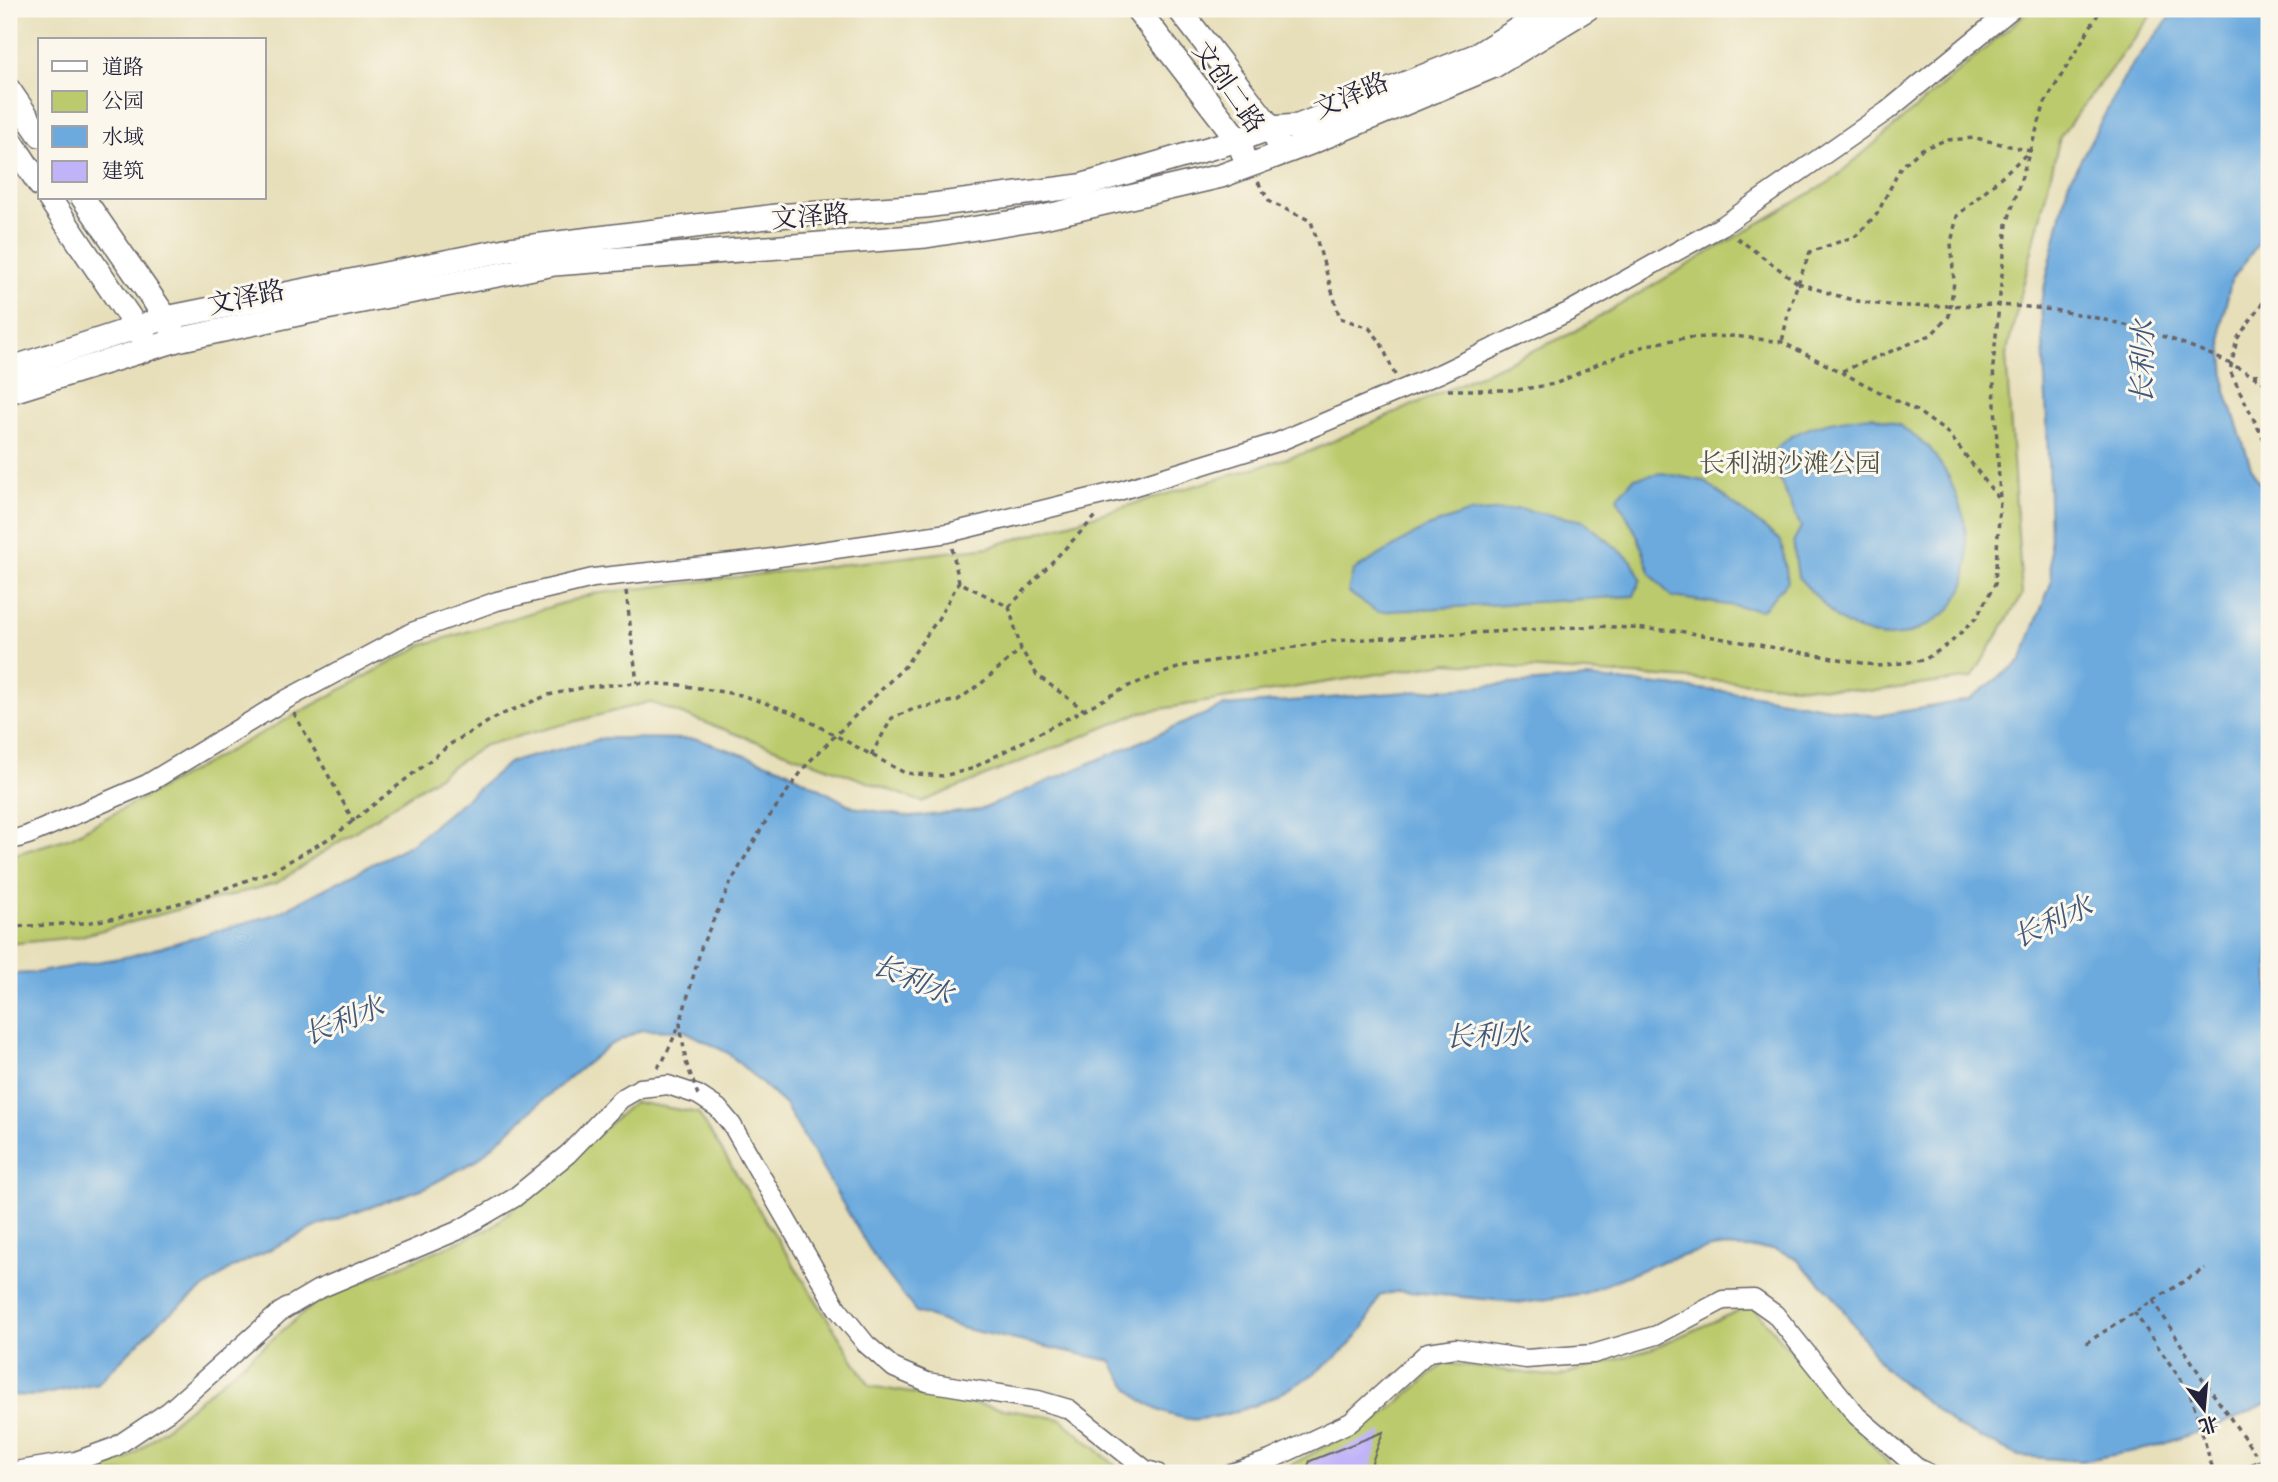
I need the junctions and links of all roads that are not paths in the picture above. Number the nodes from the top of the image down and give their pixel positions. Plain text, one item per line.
1 (1137, 9) edge
2 (1179, 9) edge
3 (1550, 9) edge
4 (1587, 9) edge
5 (2012, 9) edge
6 (9, 90) edge
7 (1270, 128) junction
8 (38, 132) edge
9 (9, 138) edge
10 (1238, 140) junction
11 (1283, 152) junction
12 (1247, 165) junction
13 (38, 182) edge
14 (50, 200) edge
15 (84, 200) edge
16 (166, 318) junction
17 (137, 328) junction
18 (177, 340) junction
19 (150, 349) junction
20 (9, 369) edge
21 (9, 392) edge
22 (9, 841) edge
23 (9, 1472) edge
24 (1157, 1473) edge
25 (1231, 1473) edge
26 (1928, 1473) edge

1 - 10 street, 文创二路
2 - 7 street, 文创二路
3 - 7 street, 文泽路
4 - 11 street, 文泽路
5 - 22 street
6 - 8 street
7 - 10 street, 文泽路
7 - 11 street, 文创二路
9 - 13 street
10 - 12 street, 文创二路
10 - 16 street, 文泽路
11 - 12 street, 文泽路
12 - 18 street, 文泽路
14 - 17 street
15 - 16 street
16 - 17 street, 文泽路
16 - 18 street
17 - 19 street
17 - 20 street, 文泽路
18 - 19 street, 文泽路
19 - 21 street, 文泽路
23 - 24 street
25 - 26 street

